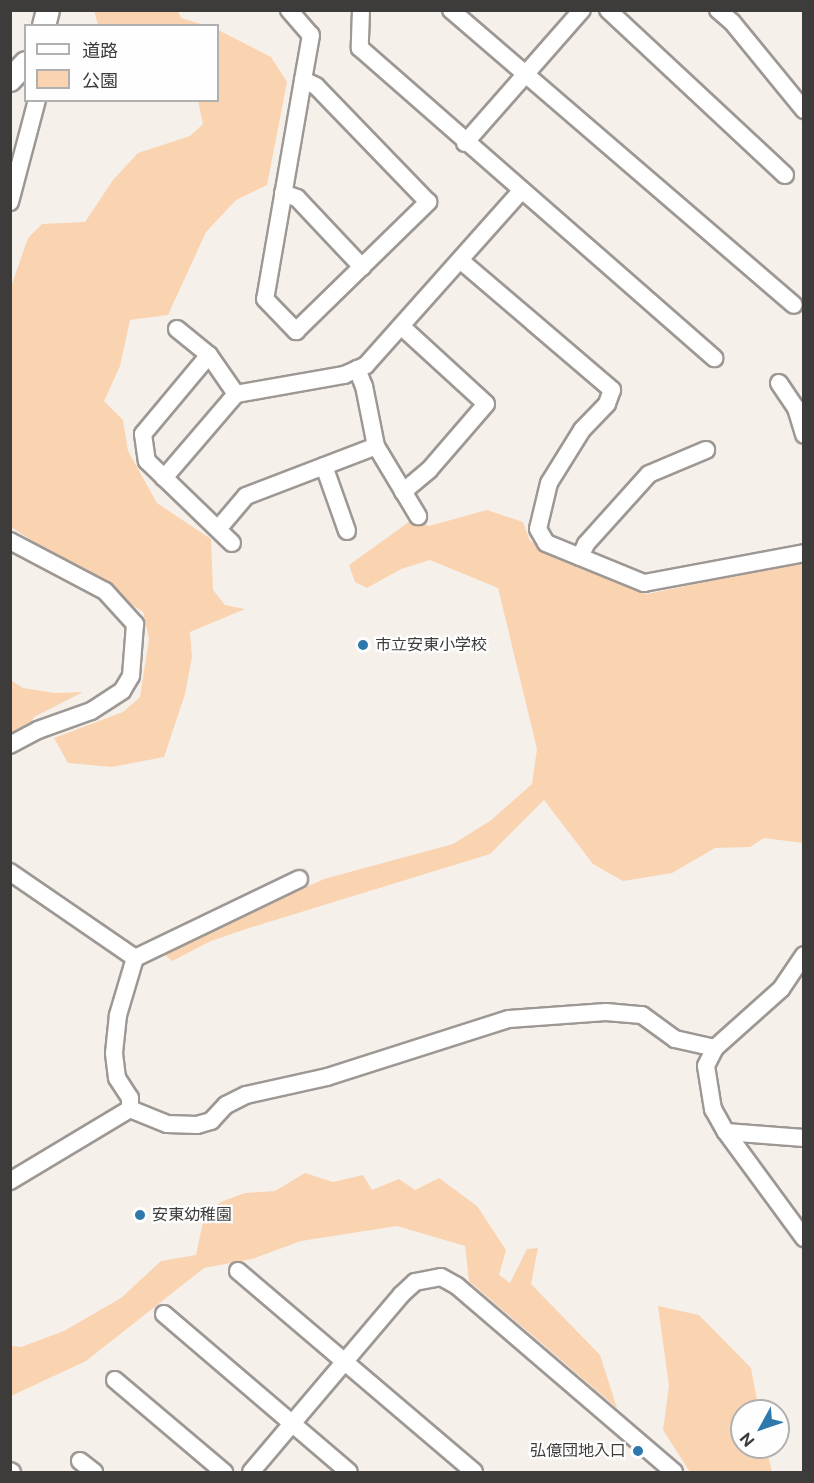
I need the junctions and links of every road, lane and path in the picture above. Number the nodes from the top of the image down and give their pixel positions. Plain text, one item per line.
1 (289, 10) edge
2 (361, 10) edge
3 (450, 10) edge
4 (582, 10) edge
5 (608, 10) edge
6 (718, 10) edge
7 (24, 65) edge
8 (525, 75) junction
9 (10, 80) edge
10 (303, 80) junction
11 (36, 102) edge
12 (804, 110) edge
13 (465, 143) junction
14 (785, 175) dead end
15 (521, 192) junction
16 (283, 193) junction
17 (10, 202) edge
18 (460, 260) junction
19 (362, 267) junction
20 (794, 305) dead end
21 (402, 326) junction
22 (177, 329) dead end
23 (209, 356) junction
24 (714, 357) dead end
25 (357, 369) junction
26 (779, 383) dead end
27 (236, 394) junction
28 (804, 435) edge
29 (376, 446) junction
30 (706, 450) dead end
31 (324, 466) junction
32 (164, 478) junction
33 (403, 492) junction
34 (418, 516) dead end
35 (219, 530) junction
36 (347, 531) dead end
37 (10, 541) edge
38 (232, 543) dead end
39 (804, 553) edge
40 (580, 557) junction
41 (10, 745) edge
42 (10, 872) edge
43 (298, 879) dead end
44 (804, 955) edge
45 (135, 958) junction
46 (715, 1048) junction
47 (130, 1109) junction
48 (726, 1132) junction
49 (804, 1138) edge
50 (10, 1181) edge
51 (804, 1238) edge
52 (238, 1271) dead end
53 (164, 1314) dead end
54 (345, 1362) junction
55 (115, 1380) dead end
56 (292, 1424) junction
57 (80, 1461) dead end
58 (94, 1473) edge
59 (224, 1473) edge
60 (251, 1473) edge
61 (350, 1473) edge
62 (474, 1473) edge
63 (674, 1473) edge

1 - 10 street
2 - 13 street
3 - 8 street
4 - 8 street
5 - 14 street
6 - 12 street
7 - 9 main road
8 - 13 street
8 - 20 street
10 - 16 street
10 - 19 street
11 - 17 street
13 - 15 street
15 - 18 street
15 - 24 street
16 - 19 street
16 - 19 street
18 - 21 street
18 - 40 street
21 - 25 street
21 - 33 street
22 - 23 street
23 - 27 street
23 - 32 street
25 - 27 street
25 - 29 street
26 - 28 street
27 - 32 street
29 - 31 street
29 - 33 street
30 - 40 street
31 - 35 street
31 - 36 street
32 - 35 street
33 - 34 street
35 - 38 street
37 - 41 street
39 - 40 street
42 - 45 street
43 - 45 street
44 - 46 street
45 - 47 street
46 - 47 street
46 - 48 street
47 - 50 street
48 - 49 street
48 - 51 street
52 - 54 street
53 - 56 street
54 - 56 street
54 - 62 street
54 - 63 street
55 - 59 street
56 - 60 street
56 - 61 street
57 - 58 street

